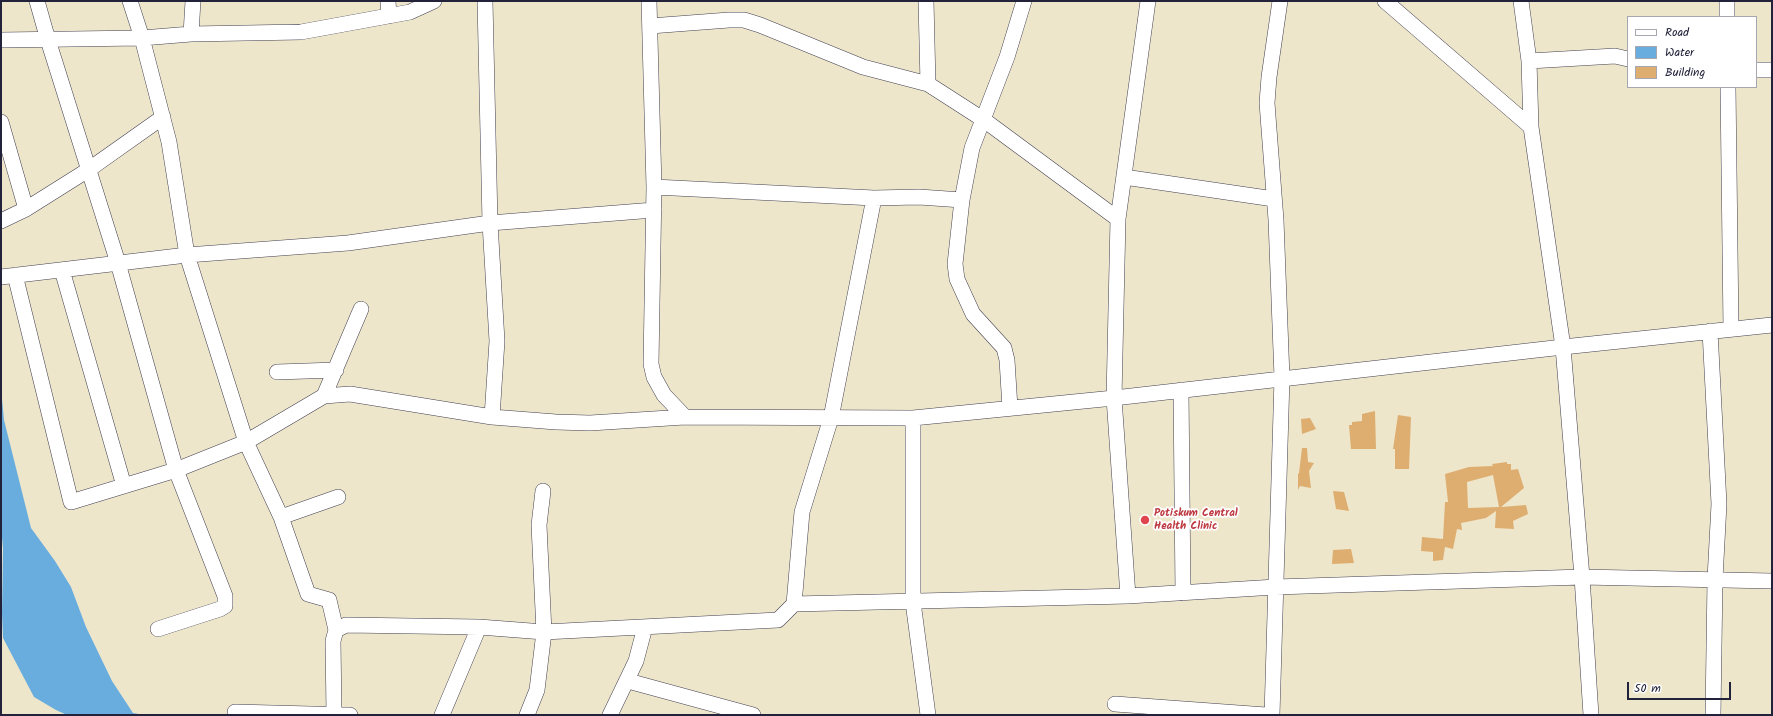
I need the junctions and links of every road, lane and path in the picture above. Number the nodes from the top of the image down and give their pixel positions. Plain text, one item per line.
1 (37, 1) edge
2 (130, 1) edge
3 (193, 1) edge
4 (388, 1) edge
5 (434, 1) edge
6 (485, 1) edge
7 (649, 1) edge
8 (926, 1) edge
9 (1024, 1) edge
10 (1148, 1) edge
11 (1280, 1) edge
12 (1385, 1) edge
13 (1521, 1) edge
14 (1727, 1) edge
15 (389, 16) junction
16 (1727, 16) edge
17 (650, 26) junction
18 (191, 34) junction
19 (142, 38) junction
20 (1, 40) edge
21 (48, 40) junction
22 (1627, 59) edge
23 (1529, 61) junction
24 (1757, 70) edge
25 (1772, 70) edge
26 (928, 84) junction
27 (1728, 88) edge
28 (163, 117) junction
29 (984, 120) junction
30 (1, 122) edge
31 (1531, 127) junction
32 (88, 170) junction
33 (1124, 177) junction
34 (654, 187) junction
35 (874, 198) junction
36 (1274, 199) junction
37 (962, 200) junction
38 (26, 209) junction
39 (654, 210) junction
40 (1118, 219) junction
41 (1, 220) edge
42 (490, 223) junction
43 (187, 255) junction
44 (118, 263) junction
45 (62, 270) junction
46 (8, 276) edge
47 (361, 309) dead end
48 (1772, 326) edge
49 (1731, 329) junction
50 (1710, 331) junction
51 (1563, 347) junction
52 (336, 370) junction
53 (277, 372) dead end
54 (1282, 378) junction
55 (1181, 390) junction
56 (324, 396) junction
57 (1114, 398) junction
58 (1010, 408) junction
59 (492, 417) junction
60 (685, 417) junction
61 (831, 418) junction
62 (913, 418) junction
63 (246, 442) junction
64 (176, 470) junction
65 (124, 486) junction
66 (543, 491) dead end
67 (338, 497) dead end
68 (281, 517) junction
69 (1582, 577) junction
70 (1715, 579) junction
71 (1772, 581) edge
72 (1276, 587) junction
73 (1183, 593) junction
74 (1128, 596) junction
75 (913, 602) junction
76 (794, 604) junction
77 (479, 627) junction
78 (645, 627) junction
79 (158, 629) dead end
80 (336, 630) junction
81 (544, 632) junction
82 (628, 681) junction
83 (1115, 704) dead end
84 (235, 712) dead end
85 (334, 714) junction
86 (350, 715) edge
87 (442, 715) edge
88 (527, 715) edge
89 (610, 715) edge
90 (753, 715) edge
91 (928, 715) edge
92 (1266, 715) edge
93 (1272, 715) edge
94 (1591, 715) edge
95 (1713, 715) edge

1 - 21 street
2 - 19 street
3 - 18 street
4 - 15 street
5 - 15 street
6 - 42 street
7 - 17 street
8 - 26 street
9 - 29 street
10 - 33 street
11 - 36 street
12 - 31 street
13 - 23 street
14 - 16 street
15 - 18 street
17 - 26 street
17 - 34 street
18 - 19 street
19 - 21 street
19 - 28 street
20 - 21 street
21 - 32 street
22 - 23 street
23 - 31 street
24 - 25 street
26 - 29 street
27 - 49 street
28 - 32 street
28 - 43 street
29 - 37 street
29 - 40 street
30 - 38 street
31 - 51 street
32 - 38 street
32 - 44 street
33 - 36 street
33 - 40 street
34 - 35 street
34 - 39 street
35 - 37 street
35 - 61 street
36 - 54 street
37 - 58 street
38 - 41 street
39 - 42 street
39 - 60 street
40 - 57 street
42 - 43 street
42 - 59 street
43 - 44 street
43 - 63 street
44 - 45 street
44 - 64 street
45 - 46 street
45 - 65 street
46 - 65 street
47 - 52 street
48 - 49 street
49 - 50 street
50 - 51 street
50 - 70 street
51 - 54 street
51 - 69 street
52 - 53 street
52 - 56 street
54 - 55 street
54 - 72 street
55 - 57 street
55 - 73 street
56 - 59 street
56 - 63 street
57 - 58 street
57 - 74 street
58 - 62 street
59 - 60 street
60 - 61 street
61 - 62 street
61 - 76 street
62 - 75 street
63 - 64 street
63 - 68 street
64 - 65 street
64 - 79 street
66 - 81 street
67 - 68 street
68 - 80 street
69 - 70 street
69 - 72 street
69 - 94 street
70 - 71 street
70 - 95 street
72 - 73 street
72 - 93 street
73 - 74 street
74 - 75 street
75 - 76 street
75 - 91 street
76 - 78 street
77 - 80 street
77 - 81 street
77 - 87 street
78 - 81 street
78 - 82 street
80 - 85 street
81 - 88 street
82 - 89 street
82 - 90 street
83 - 92 street
84 - 85 street
85 - 86 street

